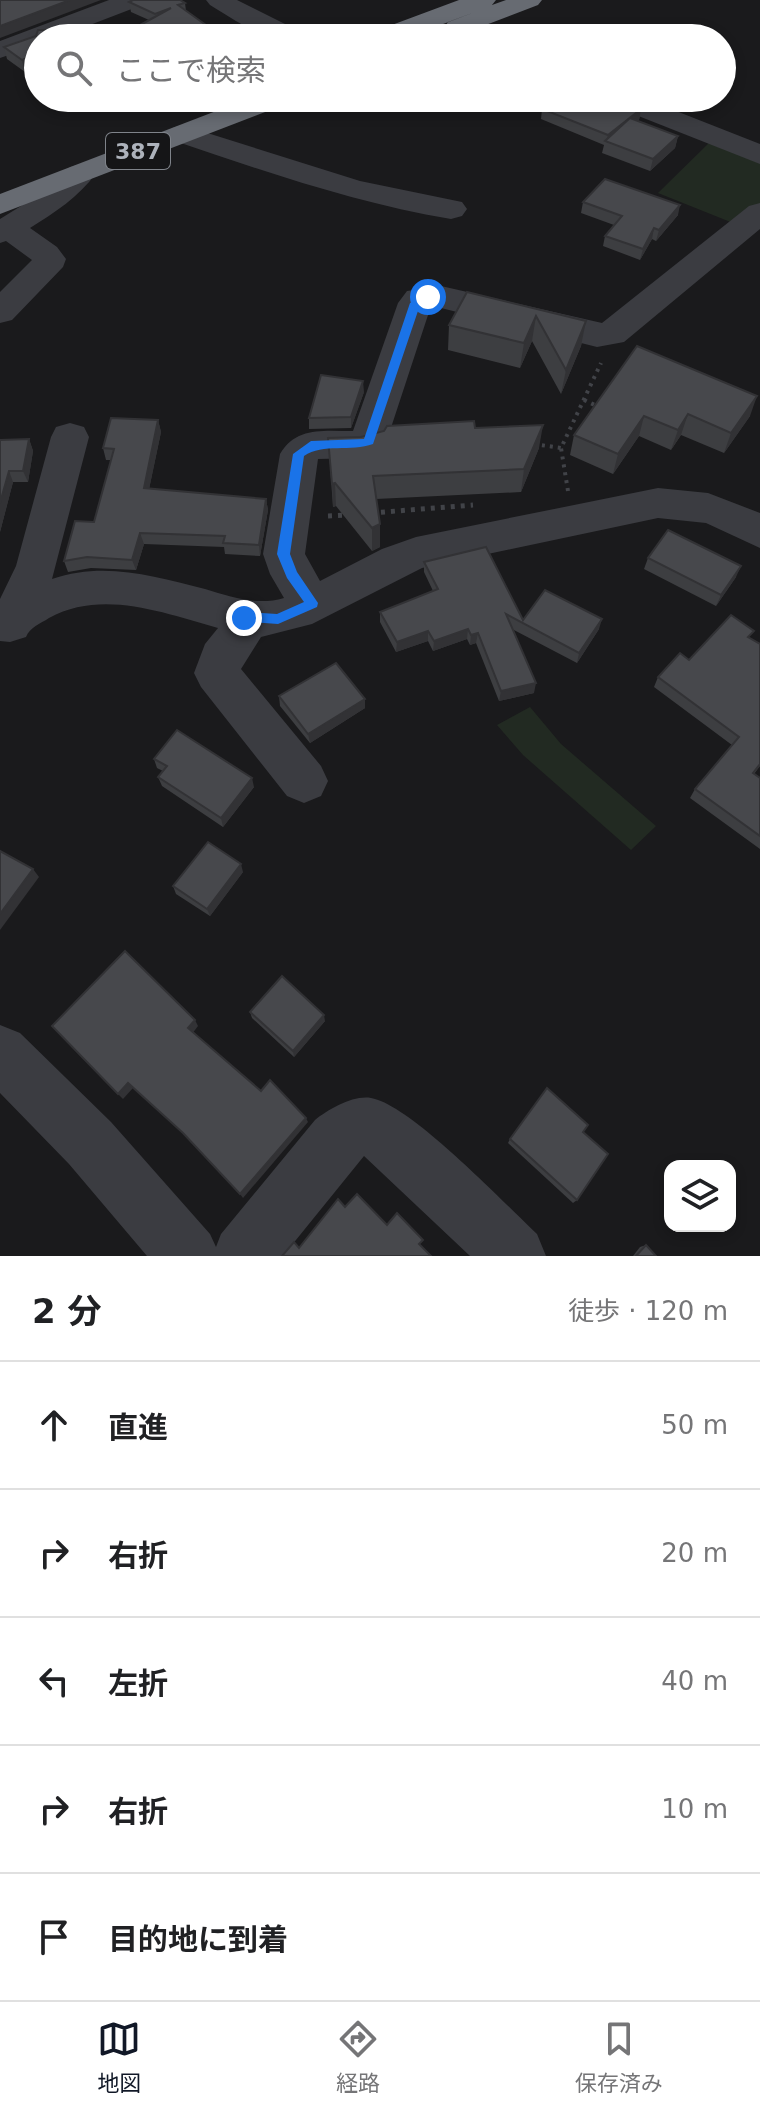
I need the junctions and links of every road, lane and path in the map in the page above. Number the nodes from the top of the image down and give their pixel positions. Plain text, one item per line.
1 (133, 0) edge
2 (219, 0) edge
3 (483, 0) edge
4 (529, 0) edge
5 (69, 24) edge
6 (260, 24) edge
7 (419, 24) edge
8 (470, 24) edge
9 (24, 41) edge
10 (0, 50) edge
11 (187, 112) edge
12 (239, 112) edge
13 (653, 112) edge
14 (182, 134) junction
15 (760, 155) edge
16 (81, 173) joint
17 (0, 183) edge
18 (451, 209) dead end
19 (760, 213) edge
20 (3, 221) edge
21 (3, 321) edge
22 (605, 354) dead end
23 (584, 400) junction
24 (612, 412) edge
25 (70, 437) dead end
26 (525, 442) edge
27 (561, 448) junction
28 (558, 498) dead end
29 (477, 505) edge
30 (313, 517) dead end
31 (760, 532) edge
32 (312, 603) junction
33 (250, 619) junction
34 (5, 626) edge
35 (304, 781) dead end
36 (0, 1053) edge
37 (188, 1256) edge
38 (243, 1256) edge
39 (515, 1256) edge

1 - 5 street
2 - 6 street
3 - 7 highway
4 - 8 highway
9 - 10 street
11 - 17 highway, 387
12 - 14 highway, 387
13 - 15 street
14 - 16 highway, 387
14 - 18 street
16 - 20 street
19 - 32 street
20 - 21 street
22 - 23 path
23 - 24 path
23 - 27 path
25 - 34 street
26 - 27 path
27 - 28 path
29 - 30 path
31 - 32 street
32 - 33 street
33 - 34 street
33 - 35 street
36 - 37 street
38 - 39 street

